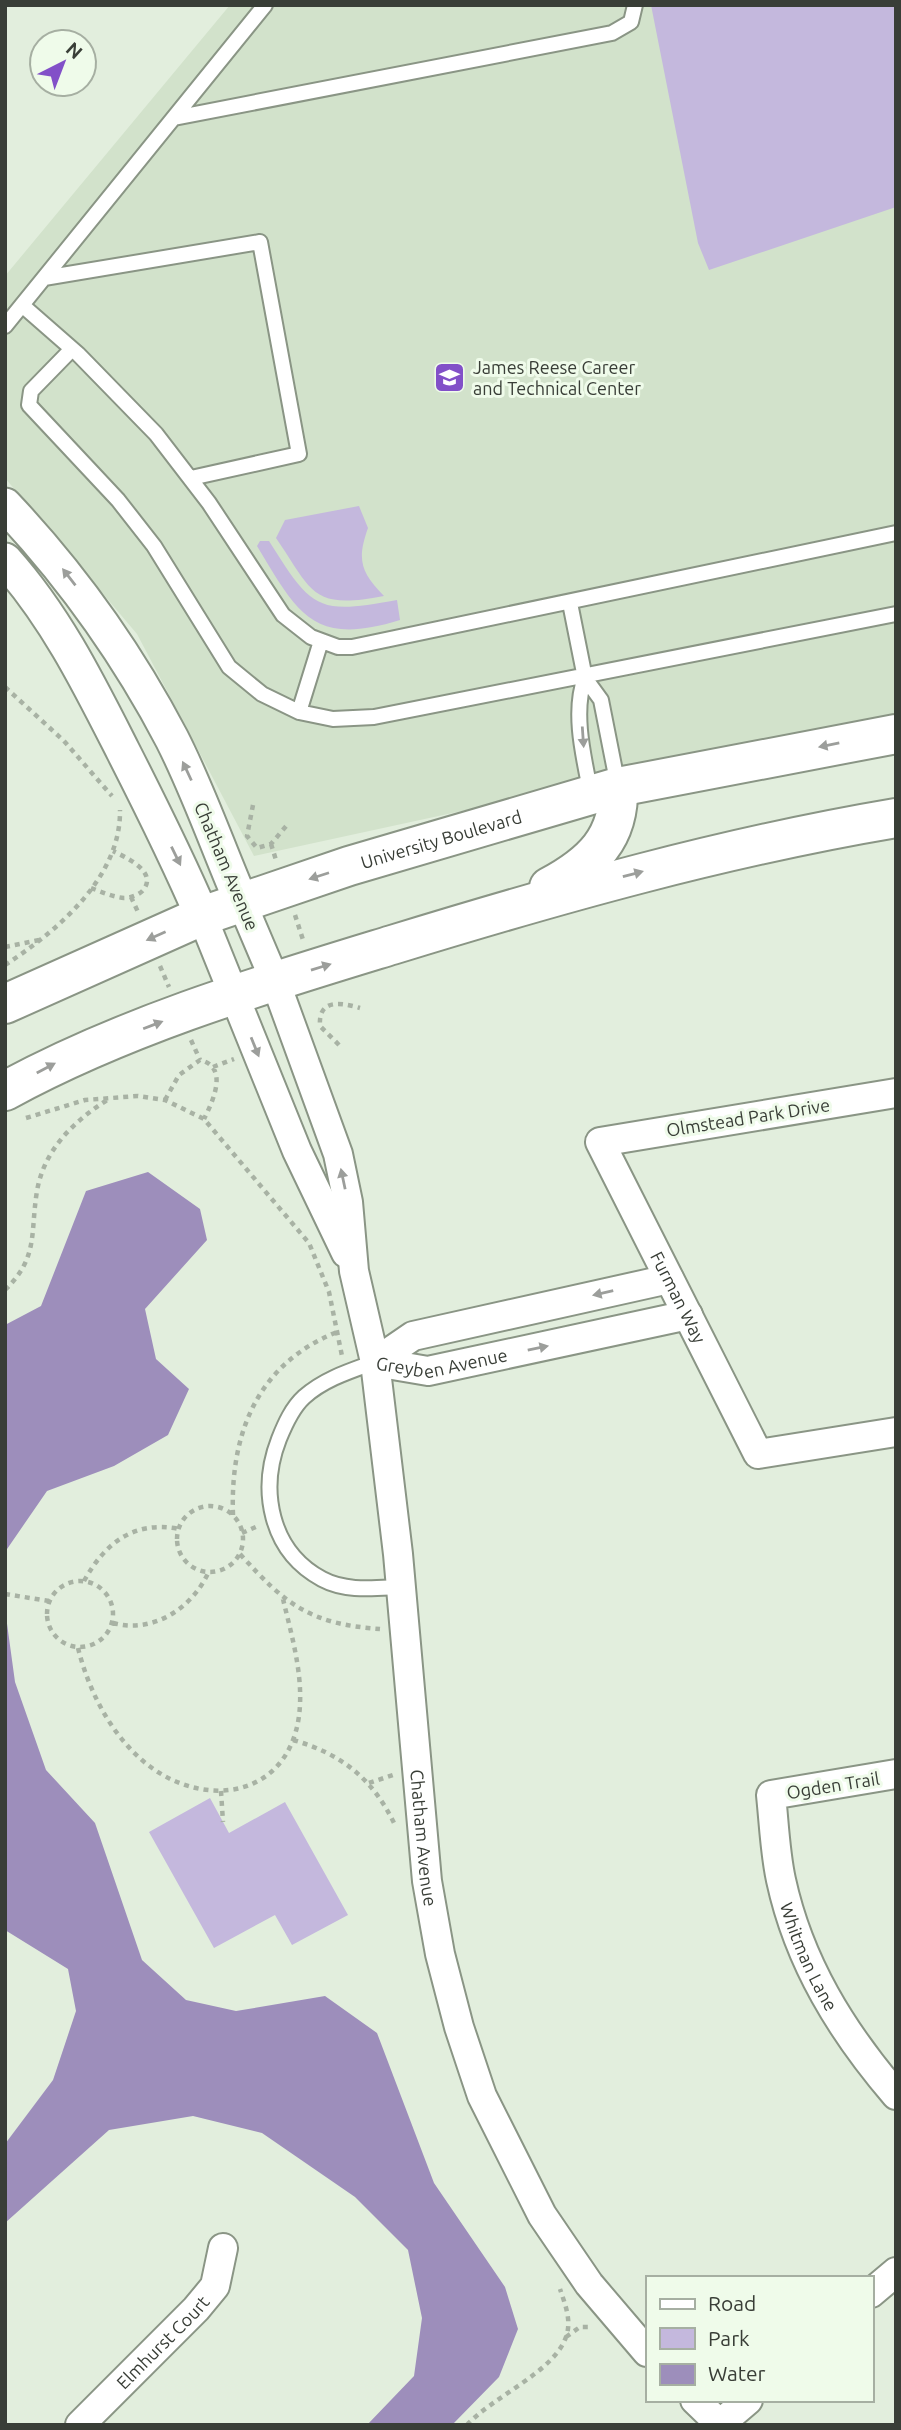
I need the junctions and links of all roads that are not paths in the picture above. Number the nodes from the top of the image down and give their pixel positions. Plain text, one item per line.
1 (265, 5) edge
2 (635, 5) edge
3 (174, 118) junction
4 (44, 278) junction
5 (22, 306) junction
6 (5, 327) edge
7 (72, 349) junction
8 (191, 478) junction
9 (5, 505) edge
10 (896, 533) edge
11 (5, 561) edge
12 (570, 603) junction
13 (896, 614) edge
14 (321, 641) junction
15 (585, 676) junction
16 (299, 712) junction
17 (896, 734) edge
18 (605, 791) junction
19 (888, 818) edge
20 (242, 901) junction
21 (513, 907) junction
22 (202, 916) junction
23 (275, 981) junction
24 (233, 996) junction
25 (5, 1004) edge
26 (896, 1093) edge
27 (13, 1105) edge
28 (600, 1142) joint
29 (354, 1271) junction
30 (669, 1279) junction
31 (688, 1315) junction
32 (375, 1362) junction
33 (896, 1432) edge
34 (401, 1587) junction
35 (896, 1774) edge
36 (771, 1795) joint
37 (896, 2095) edge
38 (223, 2248) dead end
39 (896, 2272) edge
40 (873, 2291) edge
41 (646, 2351) edge
42 (697, 2402) edge
43 (746, 2402) edge
44 (80, 2425) edge
45 (721, 2425) edge

1 - 3 lane
2 - 3 lane
3 - 4 lane
4 - 5 lane
4 - 8 lane
5 - 6 lane
5 - 7 lane
7 - 8 lane
7 - 16 lane
8 - 14 lane
20 -> 9 street, Chatham Avenue
10 - 12 lane
11 -> 22 street, Chatham Avenue
12 - 14 lane
12 - 15 lane
13 - 15 lane
14 - 16 lane
15 - 16 lane
15 - 18 lane
15 -> 18 lane
17 -> 18 main road, University Boulevard
18 -> 20 main road, University Boulevard
18 - 21 main road
21 -> 19 main road
20 - 22 main road, University Boulevard
20 - 23 street, Chatham Avenue
23 -> 21 main road
22 - 24 street, Chatham Avenue
22 -> 25 main road, University Boulevard
23 - 24 main road
29 -> 23 street, Chatham Avenue
27 -> 24 main road
24 -> 29 street, Chatham Avenue
26 - 28 street, Olmstead Park Drive
28 - 30 street, Furman Way
29 - 32 street, Chatham Avenue
30 - 31 street, Furman Way
30 -> 32 street, Greyben Avenue
32 -> 31 street, Greyben Avenue
31 - 33 street, Furman Way
32 - 34 street, Chatham Avenue
32 - 34 lane
34 - 41 street, Chatham Avenue
35 - 36 street, Ogden Trail
36 - 37 street, Whitman Lane
38 - 44 street, Elmhurst Court
39 - 40 street
42 - 45 street
43 - 45 street

